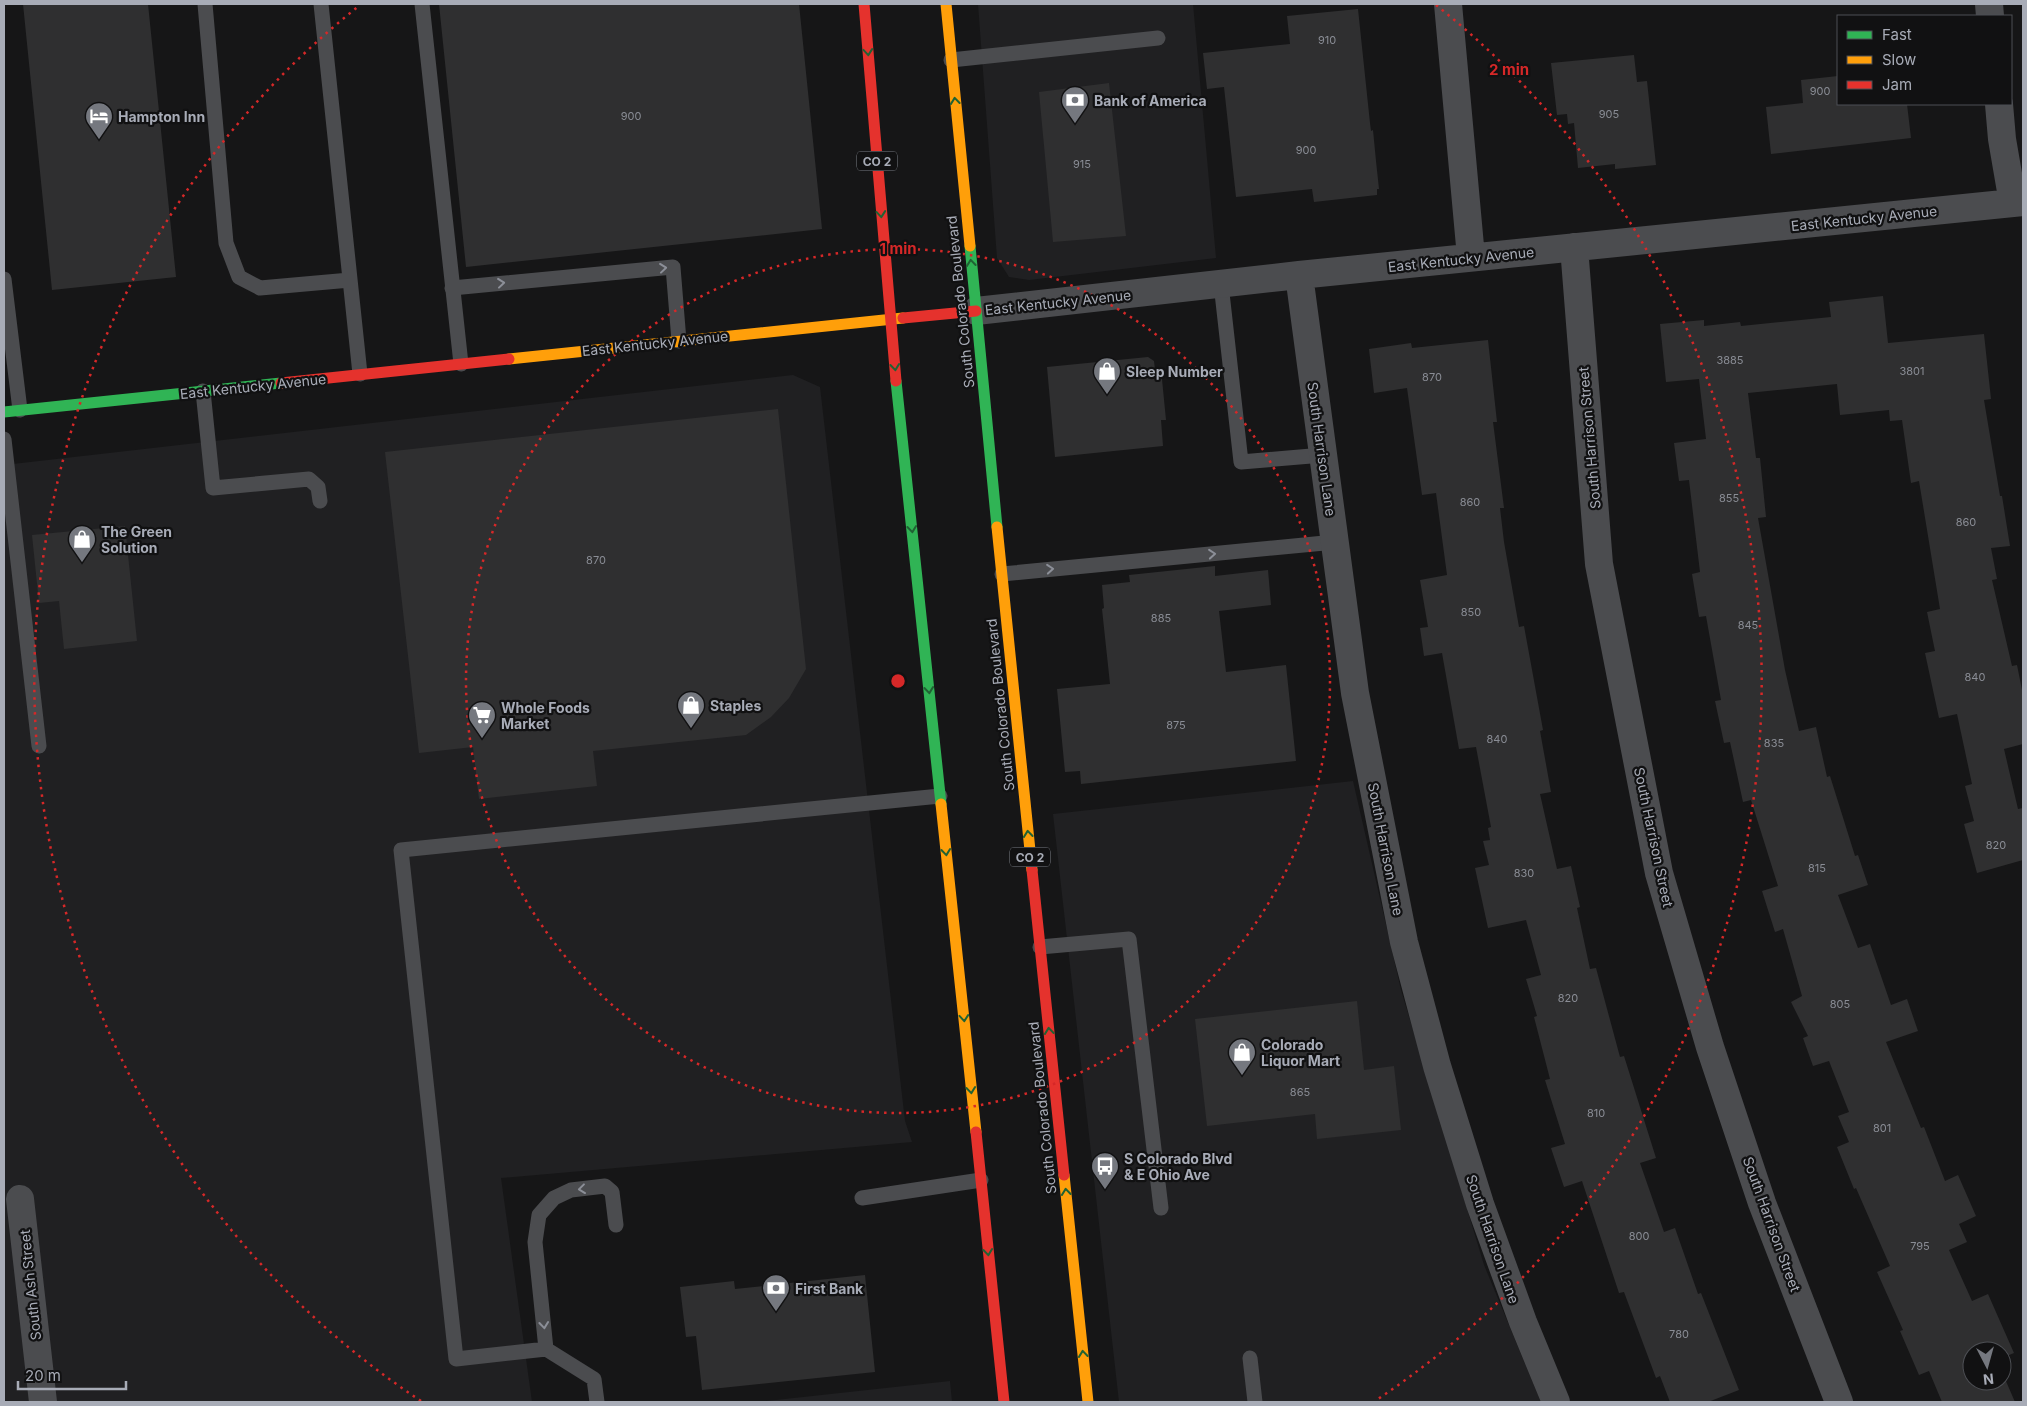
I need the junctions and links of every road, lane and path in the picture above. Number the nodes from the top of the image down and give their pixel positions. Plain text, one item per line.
1 (205, 4) edge
2 (321, 4) edge
3 (422, 4) edge
4 (864, 4) edge
5 (946, 4) edge
6 (1448, 4) edge
7 (1158, 38) dead end
8 (951, 60) junction
9 (1999, 105) edge
10 (2018, 202) edge
11 (1574, 247) junction
12 (1471, 258) junction
13 (1299, 275) junction
14 (4, 279) edge
15 (350, 280) junction
16 (1221, 284) junction
17 (452, 288) junction
18 (976, 311) junction
19 (890, 318) junction
20 (679, 341) junction
21 (461, 364) junction
22 (360, 374) junction
23 (203, 391) junction
24 (20, 410) junction
25 (4, 412) edge
26 (4, 439) edge
27 (1323, 455) junction
28 (320, 502) dead end
29 (1334, 542) junction
30 (1002, 574) junction
31 (39, 746) dead end
32 (940, 796) junction
33 (1040, 947) junction
34 (981, 1180) junction
35 (20, 1198) dead end
36 (862, 1198) dead end
37 (1161, 1208) dead end
38 (616, 1225) dead end
39 (546, 1349) junction
40 (1250, 1358) dead end
41 (43, 1402) edge
42 (598, 1402) edge
43 (1004, 1402) edge
44 (1088, 1402) edge
45 (1255, 1402) edge
46 (1556, 1402) edge
47 (1839, 1402) edge

1 - 15 lane
2 - 15 lane
3 - 17 lane
4 -> 19 main road, CO 2
5 - 8 main road, South Colorado Boulevard / CO 2
6 - 12 street
7 - 8 lane
18 -> 8 main road, South Colorado Boulevard / CO 2
9 - 10 street
10 - 11 street, East Kentucky Avenue
11 - 12 street, East Kentucky Avenue
11 - 47 street, South Harrison Street
12 - 13 street, East Kentucky Avenue
13 - 16 street, East Kentucky Avenue
13 - 27 street, South Harrison Lane
14 - 24 lane
15 - 22 lane
16 - 18 street, East Kentucky Avenue
16 - 27 lane
17 -> 20 lane
17 - 21 lane
18 - 19 main road, East Kentucky Avenue
18 - 30 main road, South Colorado Boulevard / CO 2
19 - 20 main road, East Kentucky Avenue
19 -> 32 main road, CO 2
20 - 21 main road, East Kentucky Avenue
21 - 22 main road, East Kentucky Avenue
22 - 23 main road, East Kentucky Avenue
23 - 24 main road, East Kentucky Avenue
23 - 28 lane
24 - 25 main road, East Kentucky Avenue
26 - 31 lane
27 - 29 street, South Harrison Lane
30 -> 29 lane
29 - 46 street, South Harrison Lane
33 -> 30 main road, South Colorado Boulevard / CO 2
32 -> 34 main road, CO 2
32 - 39 lane
33 - 37 lane
44 -> 33 main road, South Colorado Boulevard / CO 2
34 - 36 lane
34 -> 43 main road, CO 2
35 - 41 street, South Ash Street
38 -> 39 lane
39 - 42 lane
40 - 45 lane

